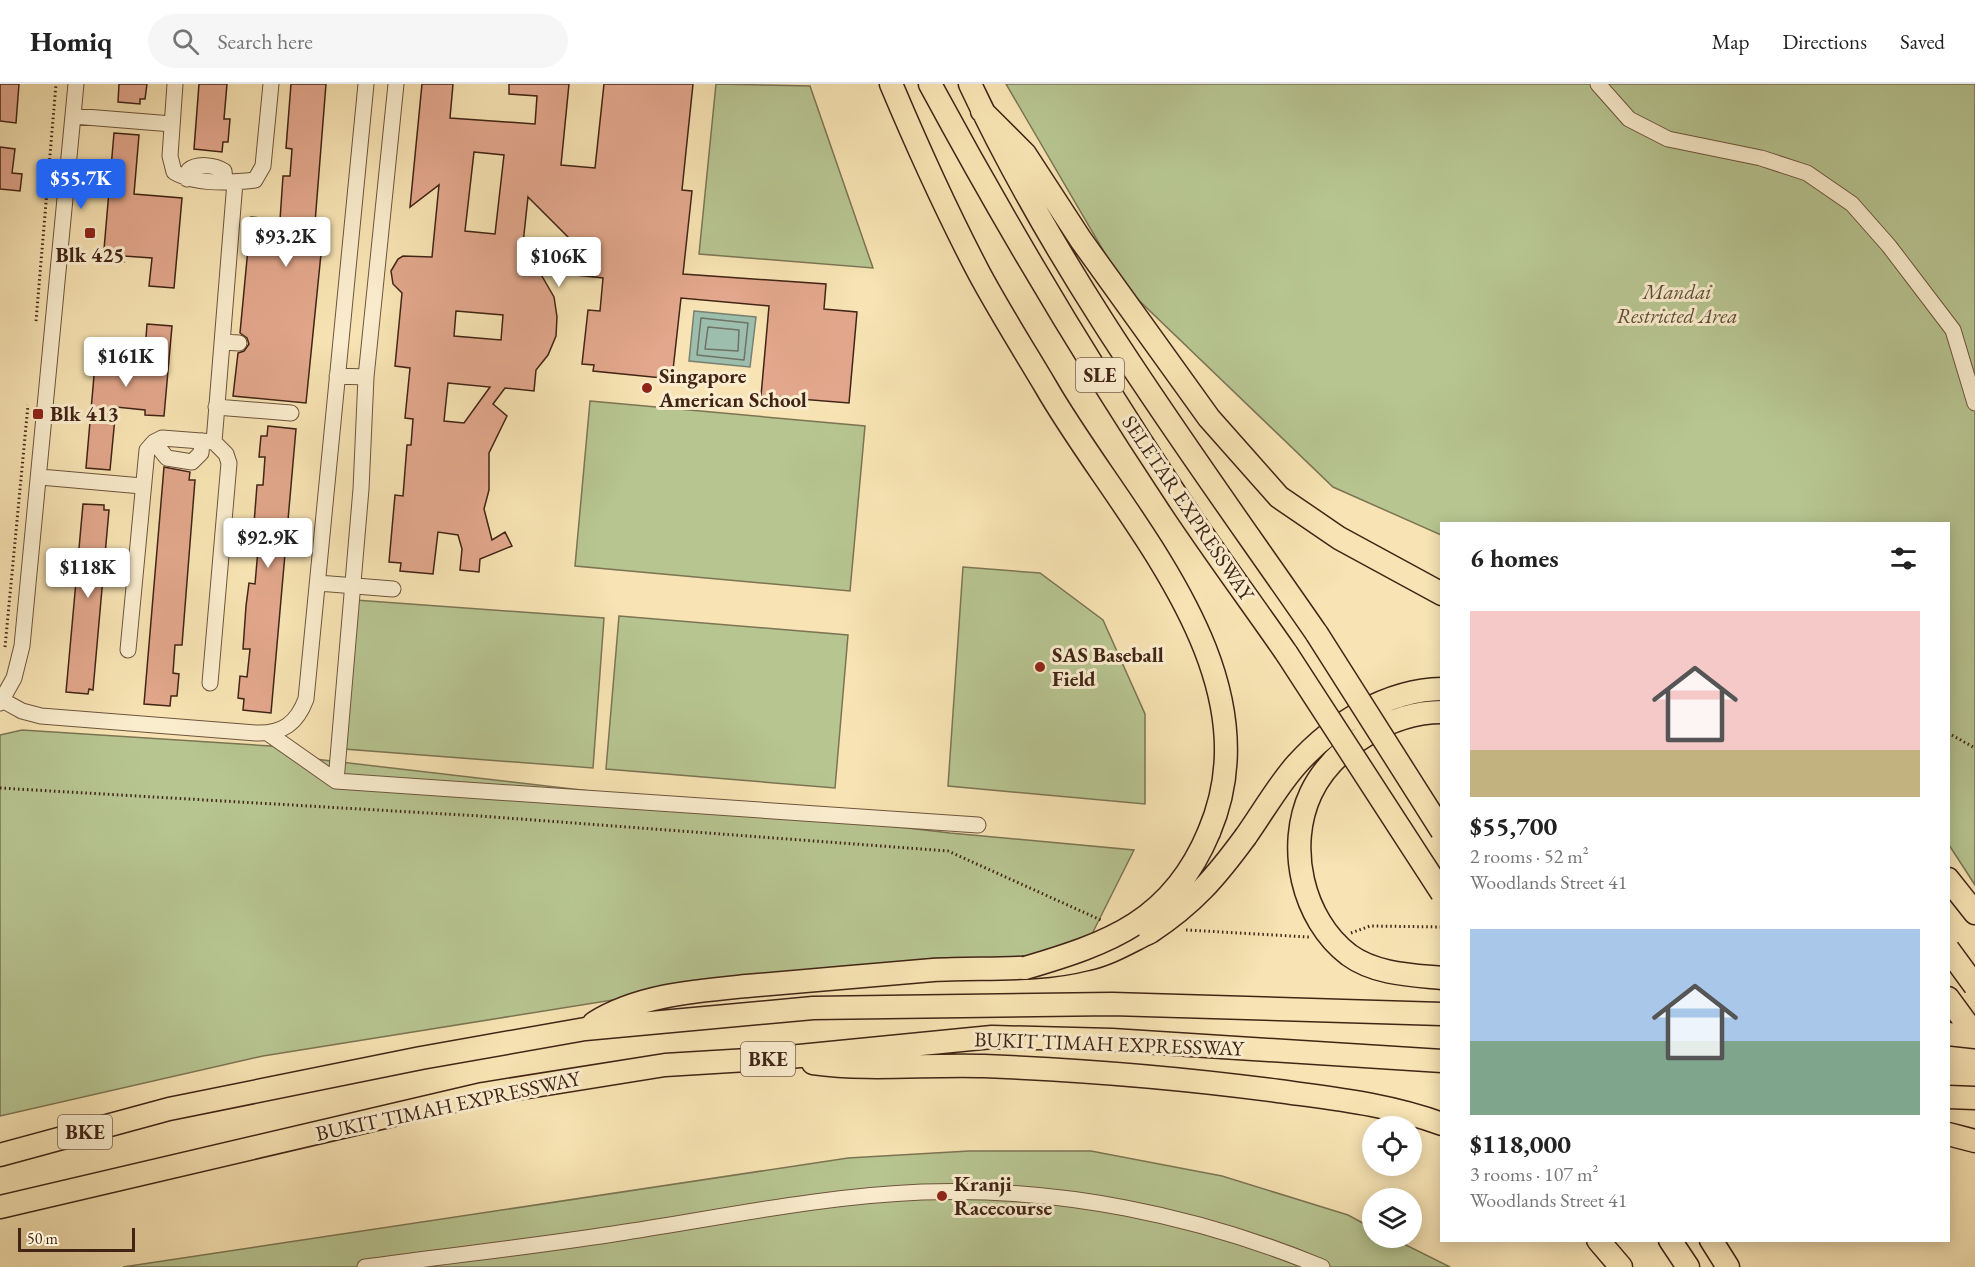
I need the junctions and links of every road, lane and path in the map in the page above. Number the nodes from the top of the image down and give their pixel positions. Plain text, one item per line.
1 (56, 84) edge
2 (76, 84) edge
3 (175, 84) edge
4 (271, 84) edge
5 (366, 84) edge
6 (396, 84) edge
7 (891, 84) edge
8 (930, 84) edge
9 (970, 84) edge
10 (1598, 84) edge
11 (982, 111) junction
12 (73, 116) junction
13 (172, 124) junction
14 (230, 182) junction
15 (36, 324) dead end
16 (222, 342) junction
17 (238, 343) dead end
18 (337, 375) junction
19 (366, 377) junction
20 (29, 394) dead end
21 (1975, 403) edge
22 (216, 407) junction
23 (291, 413) dead end
24 (154, 442) junction
25 (208, 442) junction
26 (40, 477) junction
27 (142, 486) junction
28 (318, 583) junction
29 (352, 586) junction
30 (393, 589) dead end
31 (1440, 593) edge
32 (4, 650) dead end
33 (128, 650) dead end
34 (210, 683) dead end
35 (1440, 689) edge
36 (1, 702) edge
37 (1440, 712) edge
38 (268, 734) junction
39 (1950, 734) edge
40 (1975, 748) edge
41 (336, 781) junction
42 (0, 788) edge
43 (978, 825) dead end
44 (1440, 828) edge
45 (1950, 882) edge
46 (1440, 890) edge
47 (1975, 913) edge
48 (1113, 926) dead end
49 (1440, 927) edge
50 (1185, 930) dead end
51 (1347, 934) dead end
52 (1314, 936) dead end
53 (1950, 952) edge
54 (1024, 968) junction
55 (1440, 978) edge
56 (1975, 986) edge
57 (1950, 1001) edge
58 (1440, 1014) edge
59 (585, 1029) junction
60 (1950, 1034) edge
61 (1975, 1036) edge
62 (1950, 1046) edge
63 (1975, 1047) edge
64 (779, 1058) junction
65 (1440, 1061) edge
66 (1950, 1097) edge
67 (1975, 1098) edge
68 (169, 1109) junction
69 (1440, 1124) edge
70 (1950, 1135) edge
71 (1975, 1141) edge
72 (0, 1144) edge
73 (0, 1155) edge
74 (0, 1207) edge
75 (1600, 1242) edge
76 (1671, 1242) edge
77 (1712, 1242) edge
78 (364, 1267) edge
79 (1322, 1267) edge
80 (1621, 1267) edge
81 (1688, 1267) edge
82 (1728, 1267) edge

1 - 15 path
2 - 12 street
3 - 13 street
4 - 14 street
5 - 18 street
6 - 19 street
7 - 54 highway, bridge
8 - 46 highway, SELETAR EXPRESSWAY / SLE, bridge
9 - 11 highway
10 - 21 street
11 - 31 highway
11 - 44 highway, bridge
12 - 13 street
12 - 26 street
13 - 14 street
14 - 16 street
16 - 17 street
16 - 22 street
18 - 19 street
18 - 28 street
19 - 29 street
20 - 32 path
22 - 23 street
22 - 25 street
24 - 25 street
24 - 25 street
24 - 27 street
25 - 34 street
26 - 27 street
26 - 36 street
27 - 33 street
28 - 29 street
28 - 38 street
29 - 30 street
29 - 41 street
35 - 54 highway, bridge
36 - 38 street
37 - 55 highway
38 - 41 street
39 - 40 path
41 - 43 street
42 - 48 path
45 - 47 highway
49 - 51 path
50 - 52 path
53 - 56 highway, bridge
54 - 59 highway
57 - 61 highway
58 - 59 highway, BUKIT TIMAH EXPRESSWAY / BKE
59 - 68 highway, BUKIT TIMAH EXPRESSWAY / BKE
60 - 61 highway
62 - 63 highway
64 - 65 highway, BUKIT TIMAH EXPRESSWAY / BKE
64 - 69 highway
64 - 74 highway, BUKIT TIMAH EXPRESSWAY / BKE
66 - 67 highway
68 - 72 highway
68 - 73 highway, BUKIT TIMAH EXPRESSWAY / BKE
70 - 71 highway
75 - 80 highway
76 - 81 highway
77 - 82 highway
78 - 79 street

